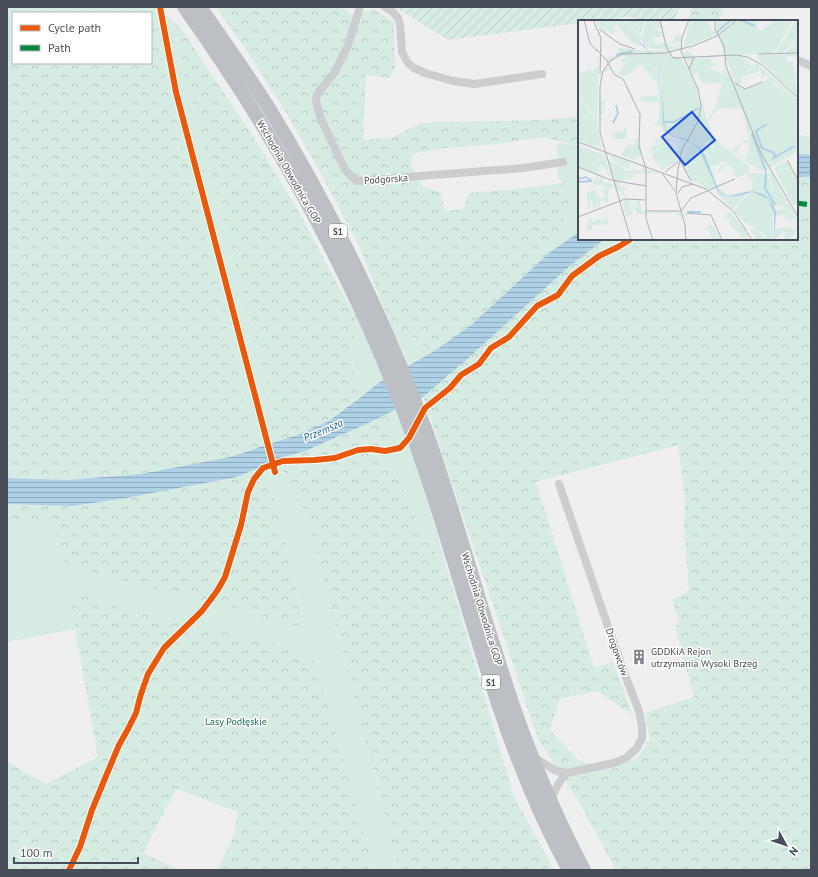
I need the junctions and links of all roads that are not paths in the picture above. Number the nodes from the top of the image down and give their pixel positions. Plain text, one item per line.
1 (184, 7) edge
2 (200, 7) edge
3 (360, 7) edge
4 (385, 7) edge
5 (798, 60) edge
6 (811, 66) edge
7 (542, 74) dead end
8 (563, 162) dead end
9 (383, 342) junction
10 (559, 484) dead end
11 (531, 755) junction
12 (567, 773) junction
13 (551, 802) junction
14 (569, 870) edge
15 (584, 870) edge

1 - 9 highway, Wschodnia Obwodnica GOP / S1
2 - 9 highway, Wschodnia Obwodnica GOP / S1
3 - 8 street, Podgórska
4 - 7 street
5 - 6 street
9 - 11 highway, Wschodnia Obwodnica GOP / S1
9 - 14 highway, Wschodnia Obwodnica GOP / S1
10 - 12 street, Drogowców
11 - 12 street
11 - 13 highway, Wschodnia Obwodnica GOP / S1
12 - 13 street
13 - 15 highway, Wschodnia Obwodnica GOP / S1

